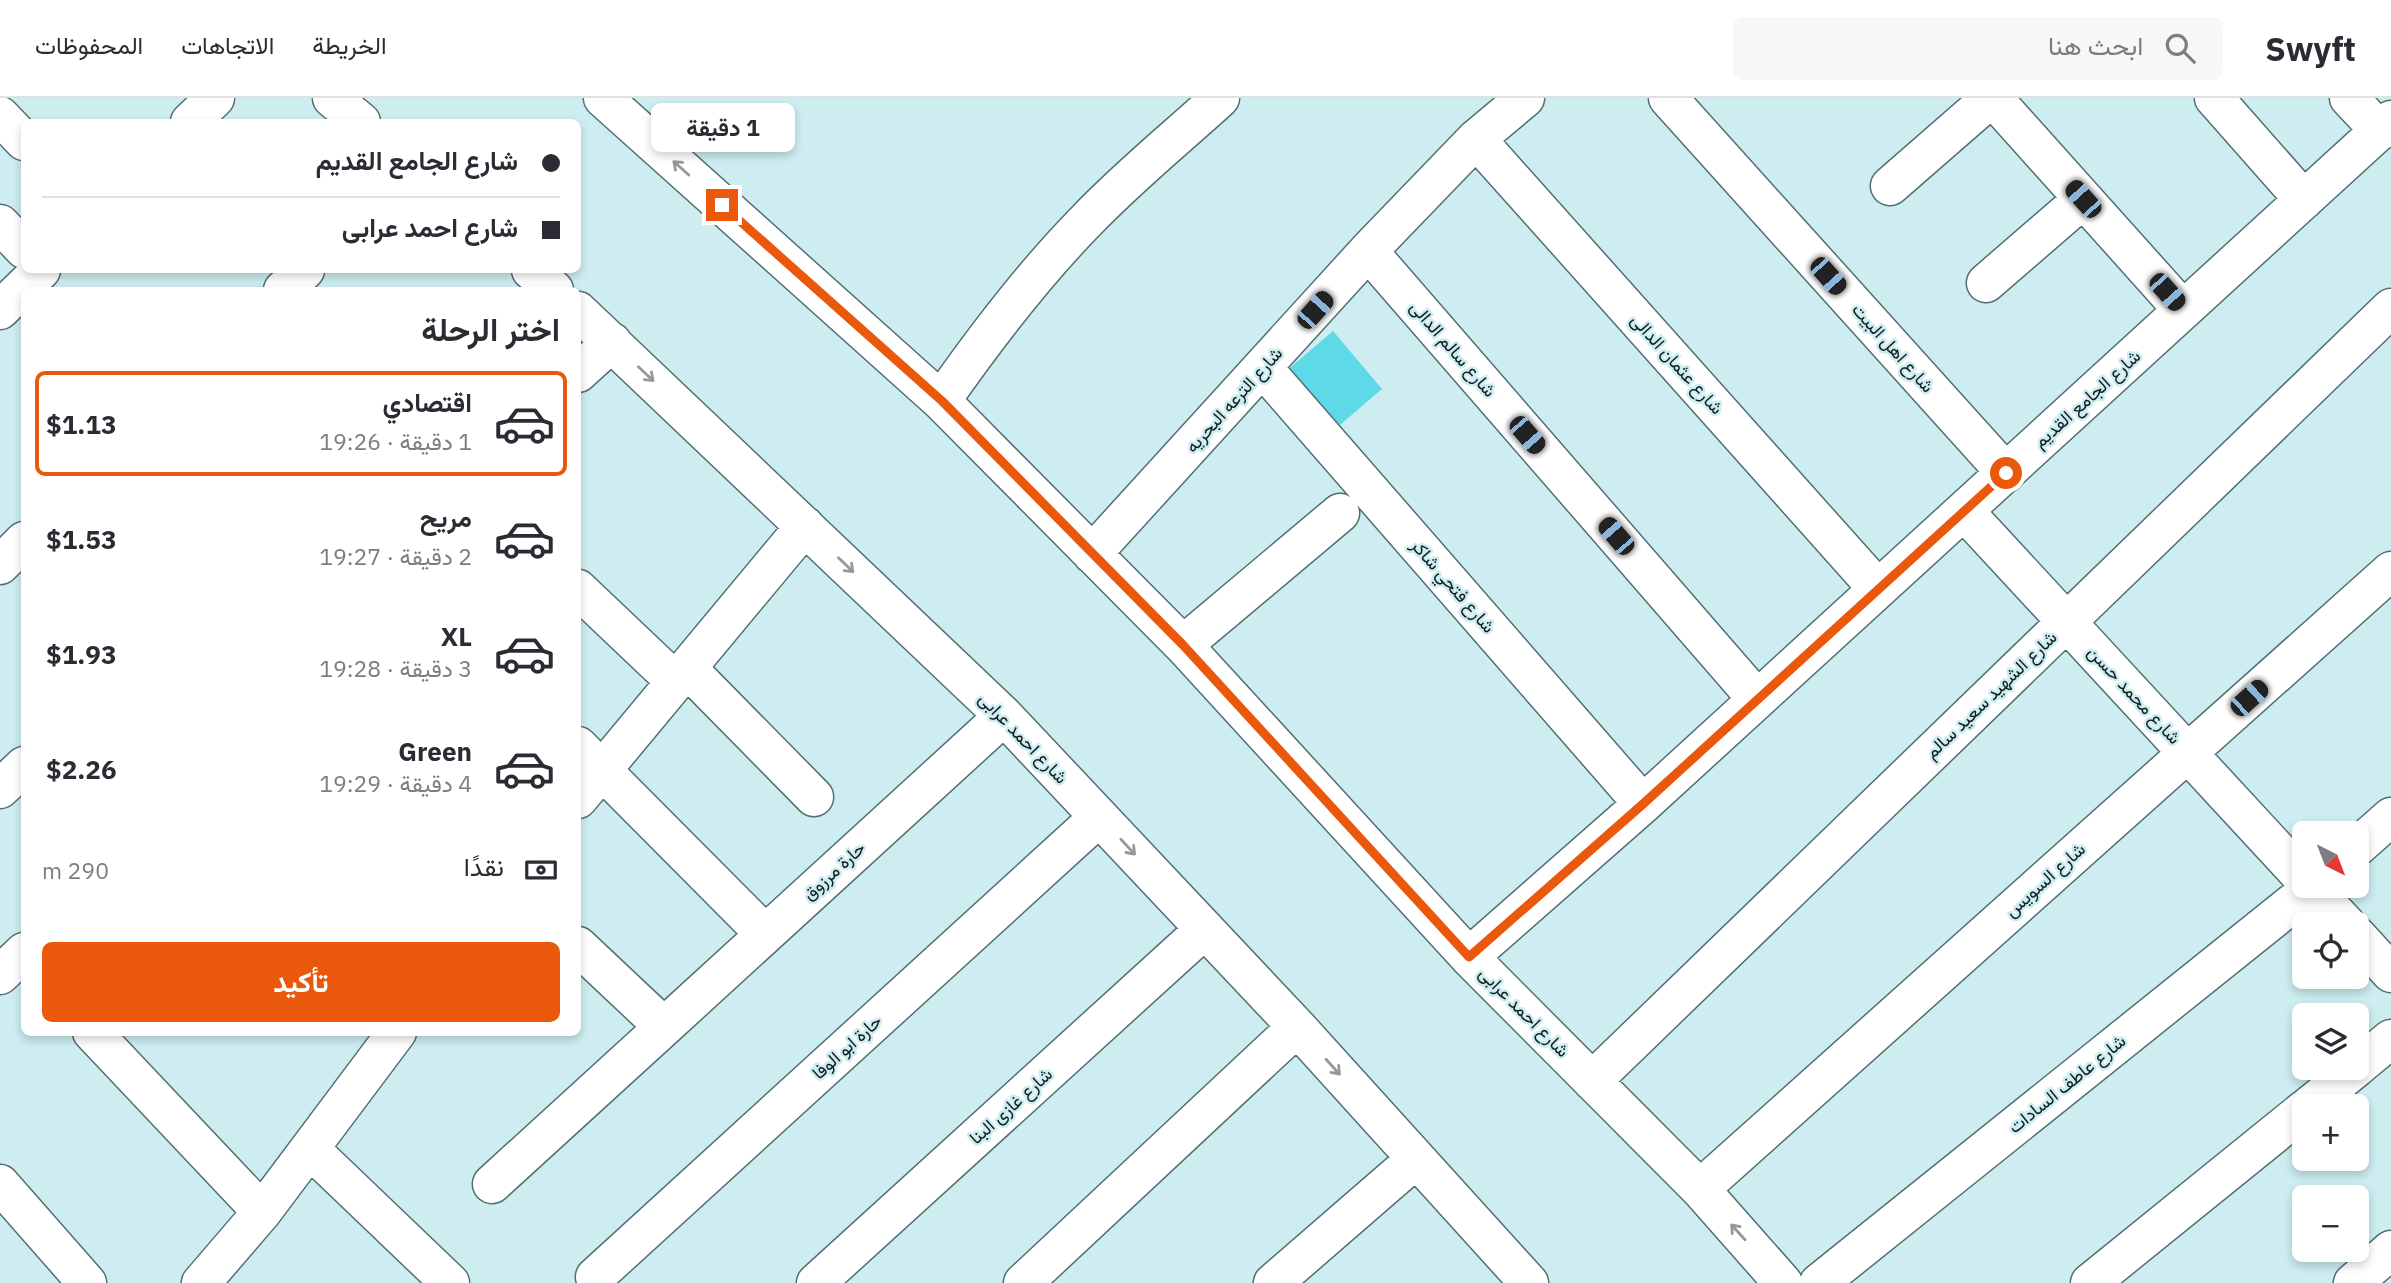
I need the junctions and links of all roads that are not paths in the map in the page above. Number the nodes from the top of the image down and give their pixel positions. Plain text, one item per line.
1 (215, 98) edge
2 (332, 98) edge
3 (603, 98) edge
4 (1525, 98) edge
5 (1668, 98) edge
6 (1992, 98) edge
7 (2214, 98) edge
8 (2349, 98) edge
9 (1211, 101) edge
10 (0, 116) edge
11 (193, 119) edge
12 (357, 119) edge
13 (2385, 125) edge
14 (21, 138) edge
15 (1476, 139) junction
16 (1890, 186) dead end
17 (2083, 199) junction
18 (2304, 200) junction
19 (0, 224) edge
20 (21, 246) edge
21 (1368, 251) junction
22 (38, 273) edge
23 (302, 273) edge
24 (1986, 283) dead end
25 (24, 287) edge
26 (286, 287) edge
27 (21, 290) edge
28 (2391, 308) edge
29 (0, 310) edge
30 (2183, 310) junction
31 (581, 314) edge
32 (612, 342) junction
33 (1263, 368) junction
34 (581, 370) edge
35 (942, 401) junction
36 (2006, 473) junction
37 (1964, 511) junction
38 (1339, 513) dead end
39 (805, 526) junction
40 (1092, 554) junction
41 (2391, 571) edge
42 (1878, 589) junction
43 (581, 592) edge
44 (2066, 622) junction
45 (1183, 645) junction
46 (681, 675) junction
47 (1758, 699) junction
48 (1004, 716) junction
49 (2188, 753) junction
50 (590, 757) edge
51 (21, 769) edge
52 (581, 788) edge
53 (0, 789) edge
54 (814, 797) dead end
55 (1643, 804) junction
56 (1099, 817) junction
57 (2391, 817) edge
58 (2370, 836) edge
59 (2292, 866) edge
60 (2294, 898) edge
61 (2322, 898) edge
62 (2335, 912) edge
63 (1205, 929) junction
64 (765, 934) junction
65 (581, 949) edge
66 (2369, 949) edge
67 (1469, 957) junction
68 (2391, 973) edge
69 (664, 1027) junction
70 (1297, 1027) junction
71 (96, 1036) edge
72 (384, 1037) edge
73 (2391, 1039) edge
74 (2369, 1057) edge
75 (2341, 1080) edge
76 (1592, 1081) junction
77 (2324, 1094) edge
78 (2292, 1120) edge
79 (311, 1150) junction
80 (1416, 1159) junction
81 (0, 1184) edge
82 (492, 1184) dead end
83 (1700, 1189) junction
84 (262, 1212) junction
85 (2391, 1250) edge
86 (595, 1277) dead end
87 (216, 1278) edge
88 (1512, 1278) edge
89 (87, 1283) edge
90 (450, 1283) edge
91 (816, 1283) edge
92 (1023, 1283) edge
93 (1273, 1283) edge
94 (1783, 1283) edge
95 (1819, 1283) edge
96 (2090, 1283) edge
97 (2353, 1283) edge

1 - 11 street
2 - 12 street
35 -> 3 street, شارع احمد عرابى
4 - 15 street, شارع الترعه البحريه
5 - 36 street, شارع اهل البيت
6 - 16 street
6 - 17 street
7 - 18 street
8 - 13 street
9 - 35 street
10 - 14 street
13 - 18 street, شارع الجامع القديم
15 - 21 street, شارع الترعه البحريه
15 - 42 street, شارع عثمان الدالى
17 - 24 street
17 - 30 street
18 - 30 street, شارع الجامع القديم
19 - 20 street
21 - 33 street, شارع الترعه البحريه
21 - 47 street, شارع سالم الدالى
22 - 25 street
23 - 26 street
27 - 29 street
28 - 44 street, شارع الشهيد سعيد سالم
30 - 36 street, شارع الجامع القديم
31 - 32 street, شارع احمد عرابى
32 - 34 street
32 -> 39 street, شارع احمد عرابى
33 - 40 street, شارع الترعه البحريه
33 - 55 street, شارع فتحي شاكر
35 - 40 street, شارع احمد عرابى
36 - 37 street, شارع الجامع القديم
37 - 42 street, شارع الجامع القديم
37 - 44 street, شارع محمد حسن
38 - 45 street
39 - 46 street
39 -> 48 street, شارع احمد عرابى
40 - 45 street, شارع احمد عرابى
41 - 49 street, شارع السويس
42 - 47 street, شارع الجامع القديم
43 - 46 street
44 - 49 street, شارع محمد حسن
44 - 76 street, شارع الشهيد سعيد سالم
45 - 67 street, شارع احمد عرابى
46 - 50 street
46 - 54 street
47 - 55 street, شارع الجامع القديم
48 - 56 street, شارع احمد عرابى
48 - 64 street, حارة مرزوق
49 - 59 street, شارع محمد حسن
49 - 83 street, شارع السويس
50 - 52 street
50 - 64 street
51 - 53 street
55 - 67 street, شارع الجامع القديم
56 -> 63 street, شارع احمد عرابى
56 - 86 street, حارة ابو الوفا
57 - 58 street
60 - 95 street, شارع عاطف السادات
61 - 62 street, شارع محمد حسن
63 - 70 street, شارع احمد عرابى
63 - 91 street, شارع غازى البنا
64 - 69 street, حارة مرزوق
65 - 69 street
66 - 68 street
67 - 76 street, شارع احمد عرابى
69 - 82 street, حارة مرزوق
70 -> 80 street, شارع احمد عرابى
70 - 92 street
71 - 84 street
72 - 79 street
73 - 74 street
75 - 77 street
76 - 83 street, شارع احمد عرابى
78 - 96 street
79 - 84 street
79 - 90 street
80 - 88 street, شارع احمد عرابى
80 - 93 street
81 - 89 street
94 -> 83 street, شارع احمد عرابى
84 - 87 street
85 - 97 street

